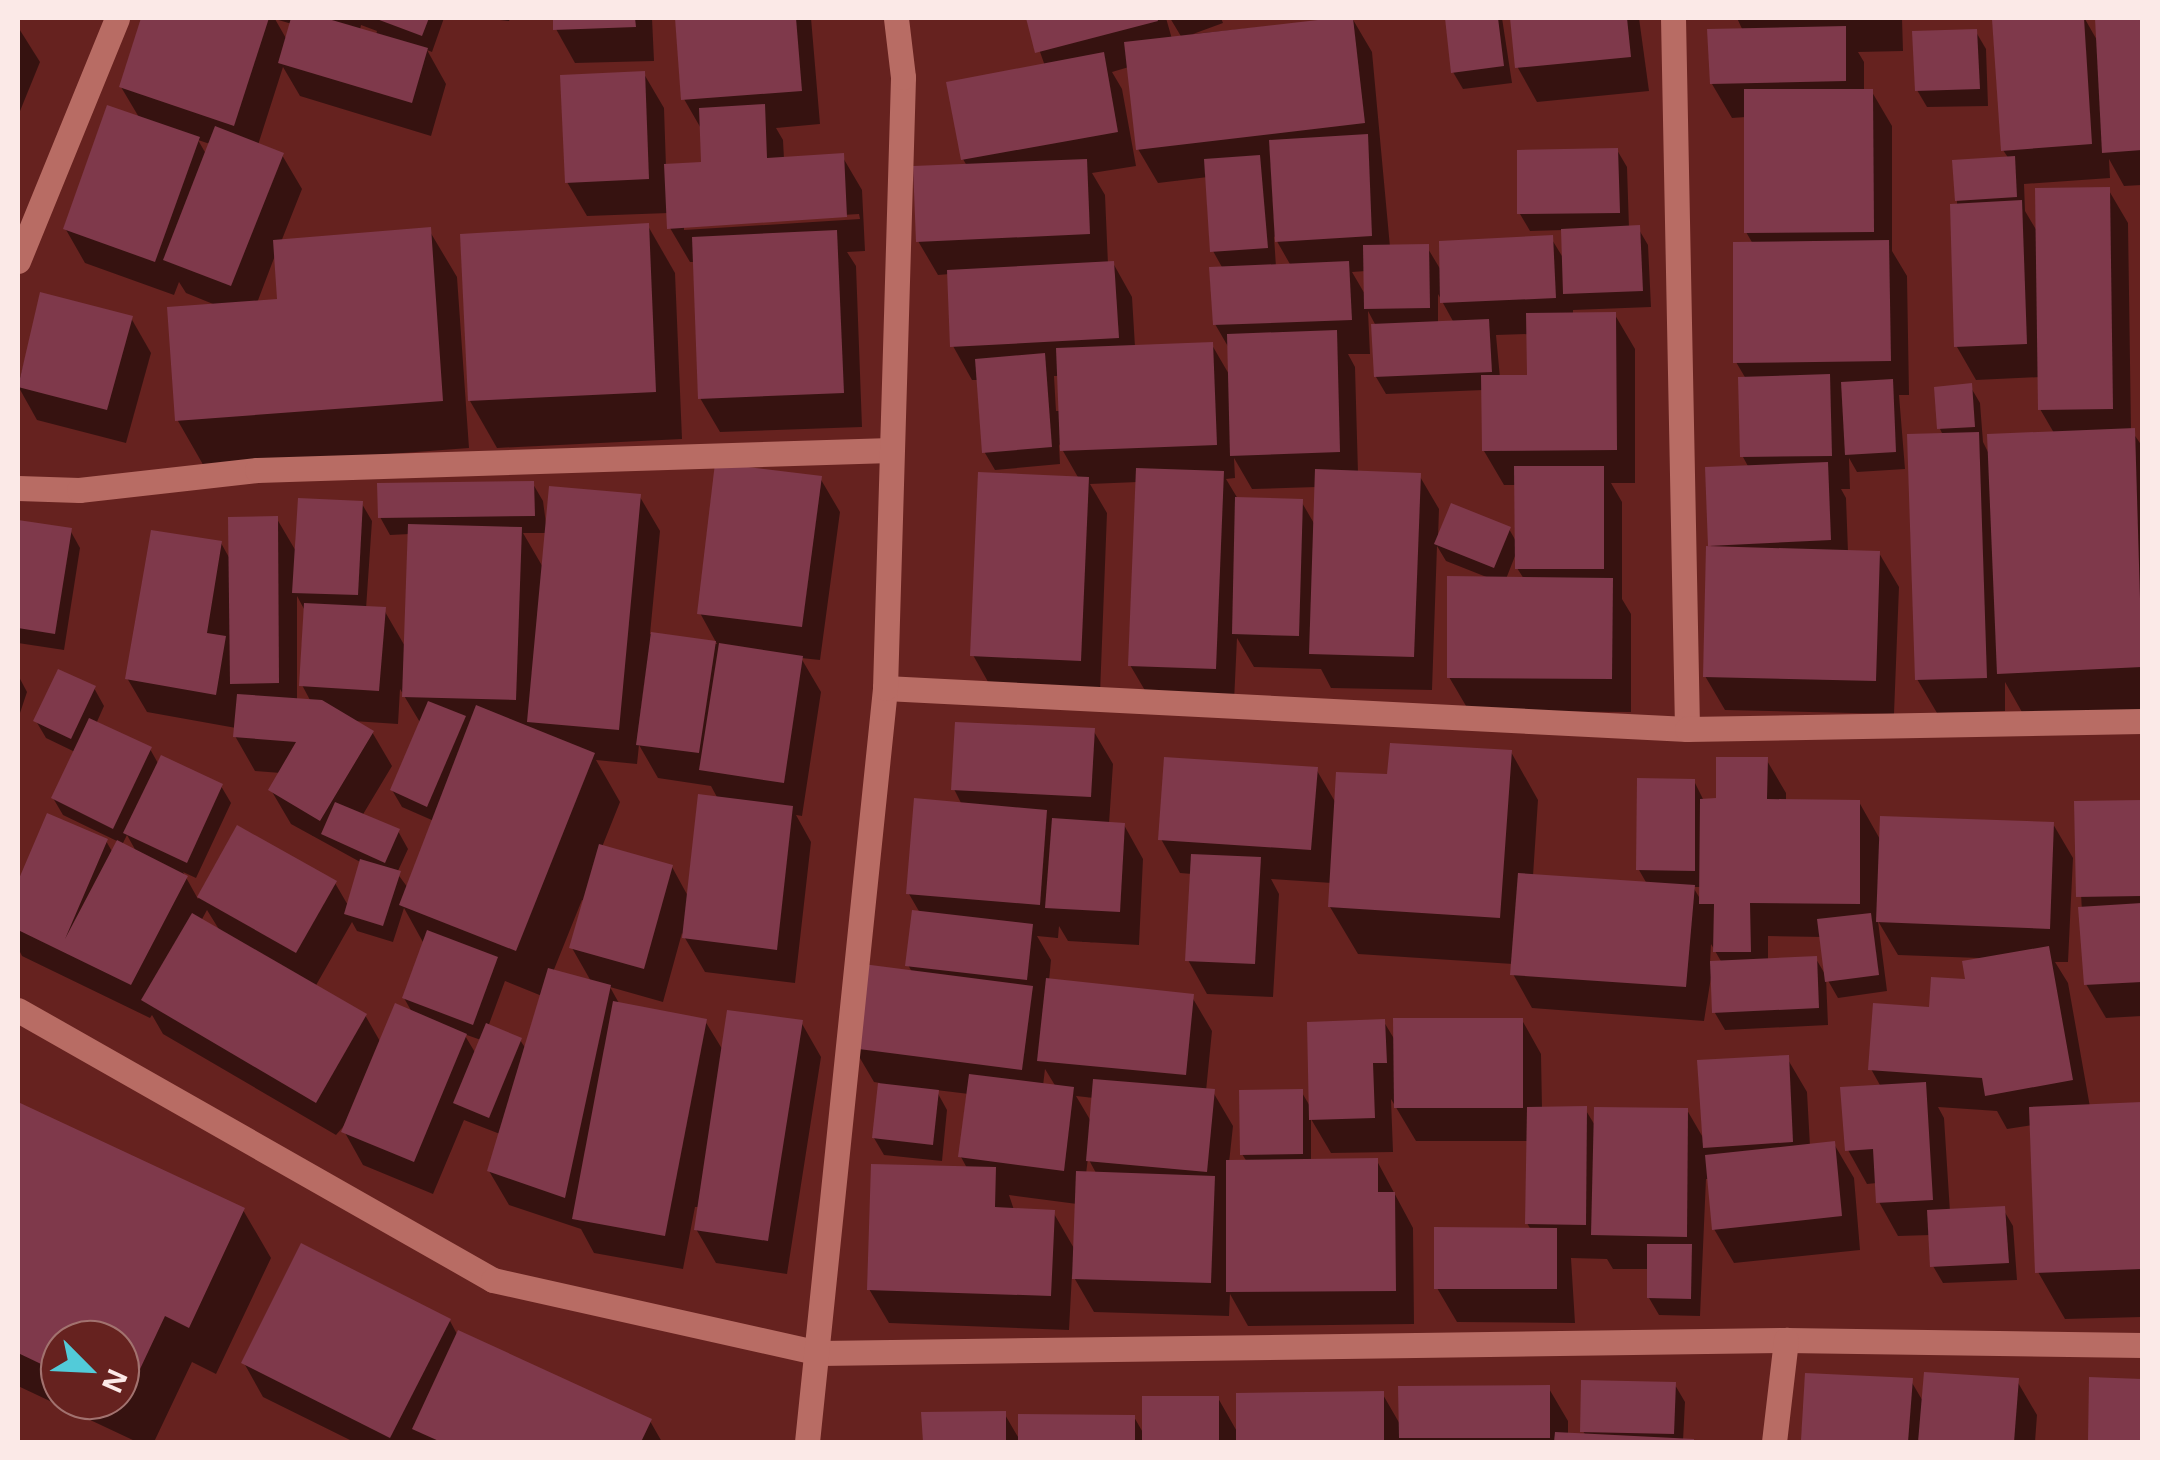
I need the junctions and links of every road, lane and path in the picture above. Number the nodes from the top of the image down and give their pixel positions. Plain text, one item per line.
1 (117, 18) edge
2 (896, 18) edge
3 (1673, 18) edge
4 (18, 261) edge
5 (892, 450) junction
6 (18, 488) edge
7 (884, 688) junction
8 (2142, 721) edge
9 (1687, 728) junction
10 (18, 1010) edge
11 (1786, 1340) junction
12 (2142, 1345) edge
13 (819, 1354) junction
14 (807, 1442) edge
15 (1774, 1442) edge

1 - 4 street
2 - 5 street
3 - 9 street
5 - 6 street
5 - 7 street
7 - 9 street
7 - 13 street
8 - 9 street
10 - 13 street
11 - 12 street
11 - 13 street
11 - 15 street
13 - 14 street

